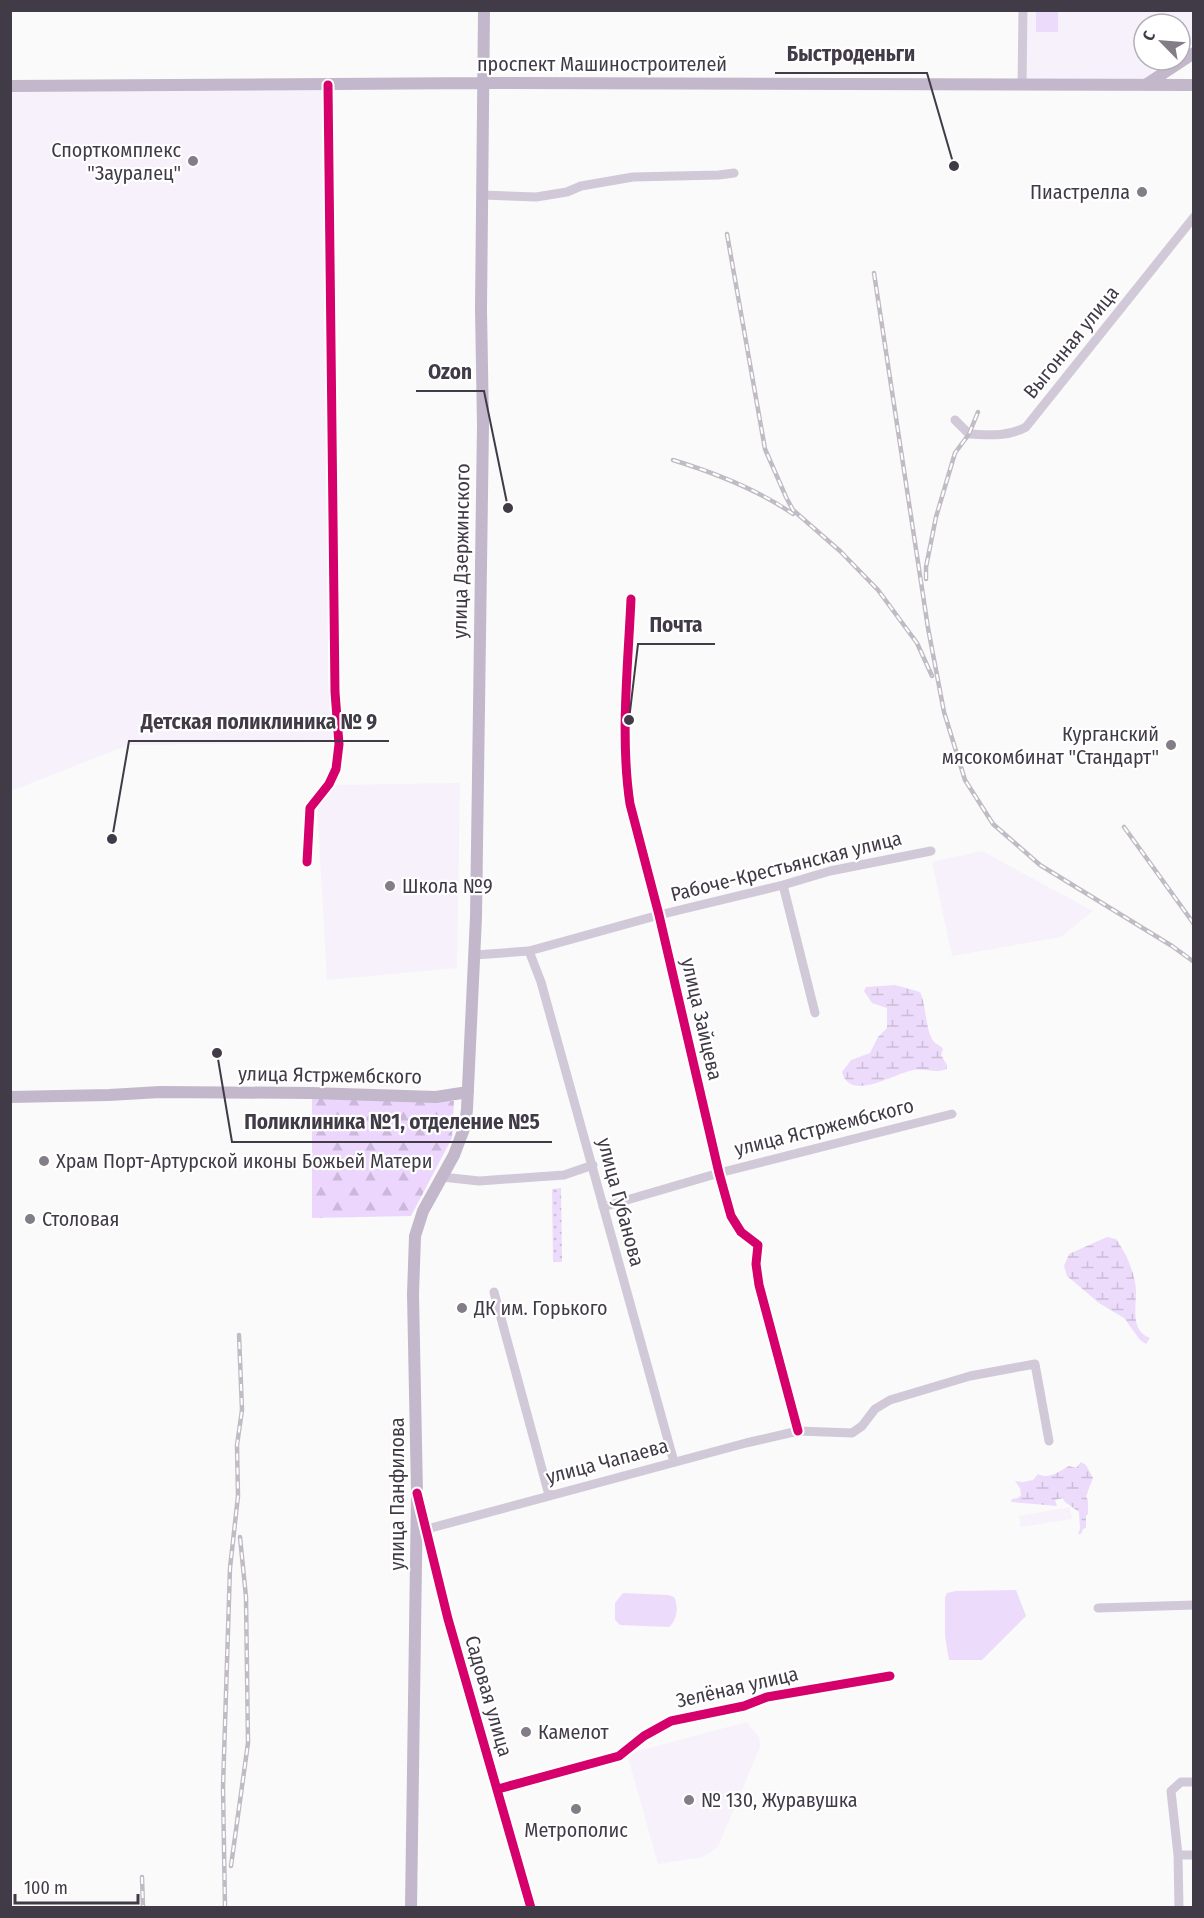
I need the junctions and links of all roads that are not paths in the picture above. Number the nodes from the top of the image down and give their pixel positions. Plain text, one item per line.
1 (484, 10) edge
2 (1023, 10) edge
3 (1194, 53) edge
4 (484, 83) junction
5 (328, 85) junction
6 (1022, 85) junction
7 (1146, 85) junction
8 (10, 86) edge
9 (1192, 86) edge
10 (734, 172) dead end
11 (482, 195) junction
12 (1194, 217) edge
13 (955, 420) dead end
14 (631, 599) dead end
15 (931, 851) dead end
16 (307, 862) dead end
17 (783, 885) junction
18 (659, 915) junction
19 (529, 951) junction
20 (475, 955) junction
21 (815, 1013) dead end
22 (468, 1092) junction
23 (10, 1097) edge
24 (952, 1114) dead end
25 (593, 1165) junction
26 (719, 1173) junction
27 (442, 1178) junction
28 (603, 1207) junction
29 (494, 1292) dead end
30 (798, 1431) junction
31 (1049, 1441) dead end
32 (674, 1462) junction
33 (549, 1495) junction
34 (421, 1531) junction
35 (1194, 1605) edge
36 (1098, 1608) dead end
37 (890, 1676) dead end
38 (1194, 1782) edge
39 (498, 1789) junction
40 (1194, 1855) edge
41 (1178, 1856) junction
42 (411, 1908) edge
43 (531, 1908) edge
44 (1179, 1908) edge

1 - 4 main road, улица Дзержинского
2 - 6 street
3 - 7 main road
4 - 5 main road, проспект Машиностроителей
4 - 6 main road, проспект Машиностроителей
4 - 11 main road, улица Дзержинского
5 - 8 main road, проспект Машиностроителей
5 - 16 street
6 - 7 main road, проспект Машиностроителей
7 - 9 main road, проспект Машиностроителей
10 - 11 street
11 - 20 main road, улица Дзержинского
12 - 13 street, Выгонная улица
14 - 18 street, улица Зайцева
15 - 17 street, Рабоче-Крестьянская улица
17 - 18 street, Рабоче-Крестьянская улица
17 - 21 street
18 - 19 street, Рабоче-Крестьянская улица
18 - 26 street, улица Зайцева
19 - 20 street, Рабоче-Крестьянская улица
19 - 25 street, улица Губанова
20 - 22 main road, улица Дзержинского
22 - 23 main road, улица Ястржембского
22 - 27 main road, улица Панфилова
24 - 26 street, улица Ястржембского
25 - 27 street
25 - 28 street, улица Губанова
26 - 28 street, улица Ястржембского
26 - 30 street, улица Зайцева
27 - 34 main road, улица Панфилова
28 - 32 street, улица Губанова
29 - 33 street
30 - 31 street, улица Чапаева
30 - 32 street, улица Чапаева
32 - 33 street, улица Чапаева
33 - 34 street, улица Чапаева
34 - 39 street, Садовая улица
34 - 42 main road, улица Панфилова
35 - 36 street
37 - 39 street, Зелёная улица
38 - 41 street
39 - 43 street, Садовая улица
40 - 41 street
41 - 44 street

